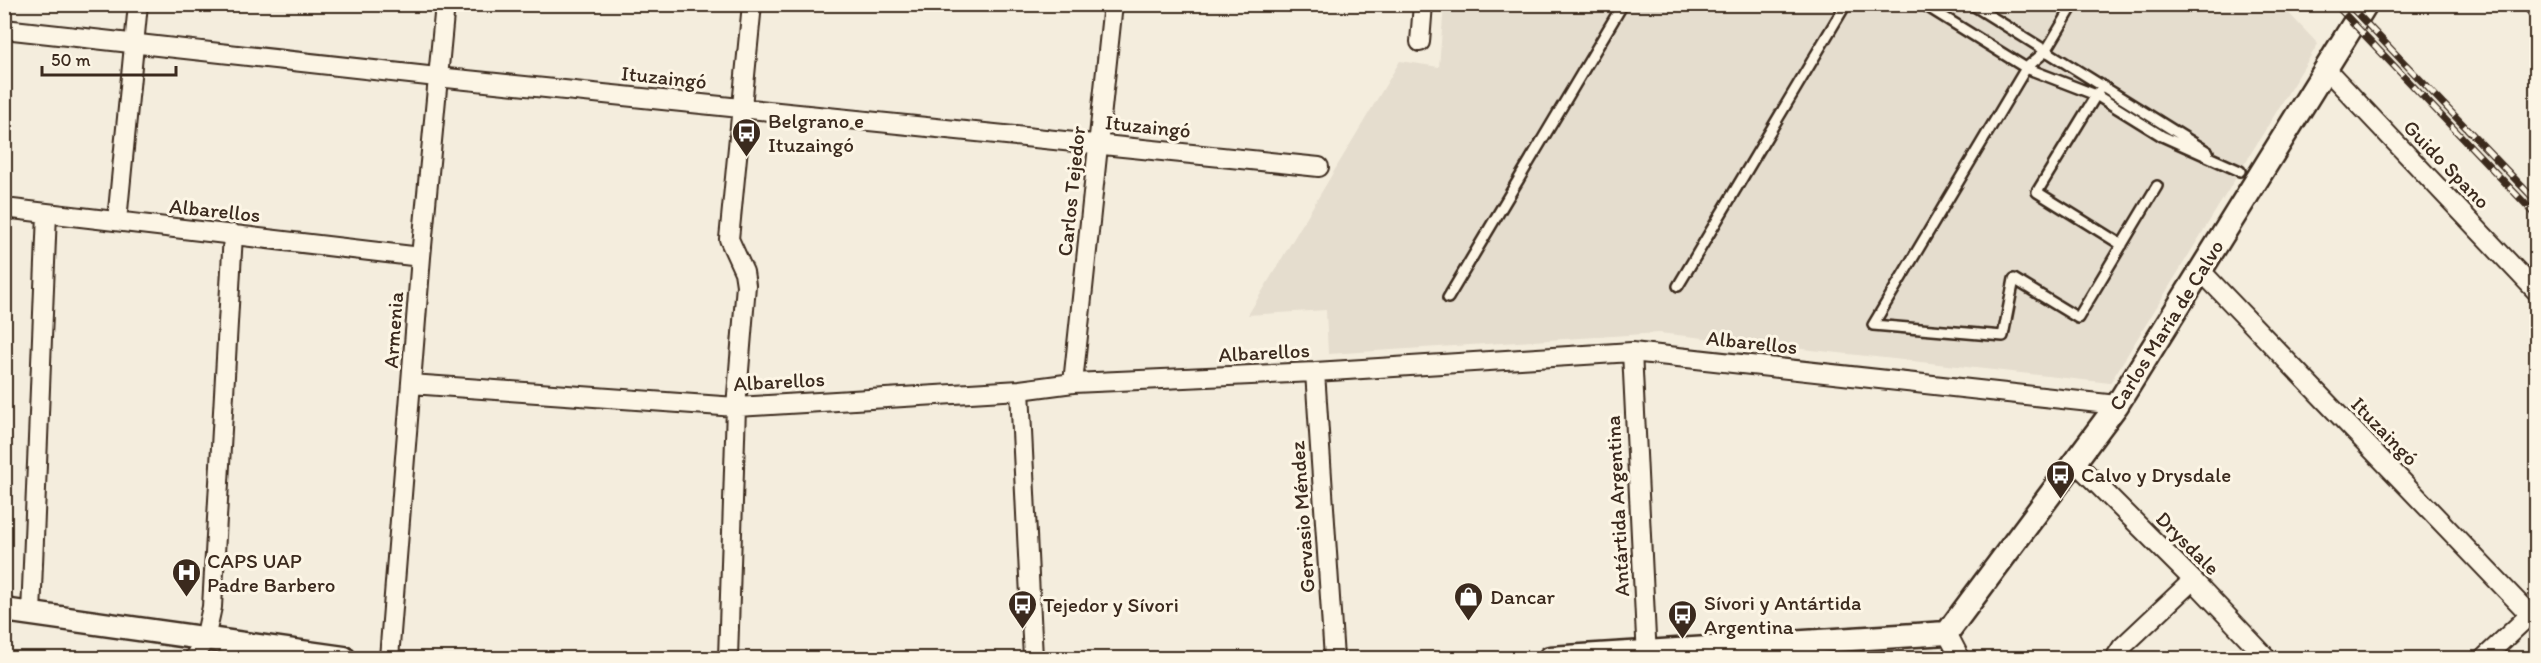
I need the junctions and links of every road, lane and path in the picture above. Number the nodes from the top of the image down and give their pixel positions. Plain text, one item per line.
1 (138, 4) edge
2 (445, 4) edge
3 (752, 4) edge
4 (1113, 4) edge
5 (1423, 4) edge
6 (1623, 4) edge
7 (1846, 4) edge
8 (1923, 4) edge
9 (1971, 4) edge
10 (2074, 4) edge
11 (2367, 4) edge
12 (2533, 4) edge
13 (2536, 8) edge
14 (4, 29) edge
15 (1420, 42) dead end
16 (135, 43) junction
17 (2046, 51) junction
18 (2026, 68) junction
19 (2326, 69) junction
20 (437, 77) junction
21 (2102, 86) junction
22 (2096, 95) junction
23 (742, 107) junction
24 (1099, 143) junction
25 (1319, 167) dead end
26 (2248, 176) junction
27 (2157, 186) dead end
28 (4, 208) edge
29 (47, 213) junction
30 (117, 221) junction
31 (233, 234) junction
32 (2122, 244) junction
33 (421, 257) junction
34 (2201, 272) junction
35 (1678, 286) dead end
36 (2536, 291) edge
37 (1448, 298) dead end
38 (1632, 352) junction
39 (1315, 372) junction
40 (1073, 383) junction
41 (411, 384) junction
42 (1020, 390) junction
43 (2117, 405) junction
44 (736, 407) junction
45 (2075, 462) junction
46 (2193, 579) junction
47 (4, 610) edge
48 (30, 614) junction
49 (2534, 615) edge
50 (1947, 633) junction
51 (199, 649) edge
52 (1647, 656) edge
53 (344, 658) edge
54 (389, 658) edge
55 (728, 658) edge
56 (1033, 658) edge
57 (1334, 658) edge
58 (1550, 658) edge
59 (1960, 658) edge
60 (2115, 658) edge
61 (2267, 658) edge
62 (2484, 658) edge

1 - 16 street
2 - 20 street, Armenia
3 - 23 street
4 - 24 street, Carlos Tejedor
5 - 15 street
6 - 37 lane
7 - 35 lane
8 - 18 lane
9 - 17 lane
10 - 17 lane
11 - 19 street, Carlos María de Calvo
12 - 13 street
14 - 16 street, Ituzaingó
16 - 20 street, Ituzaingó
16 - 30 street
17 - 18 lane
17 - 21 lane
18 - 22 lane
18 - 32 lane
19 - 26 street, Carlos María de Calvo
19 - 36 street, Guido Spano
20 - 23 street, Ituzaingó
20 - 33 street, Armenia
21 - 22 lane
21 - 26 lane
22 - 26 lane
22 - 32 lane
23 - 24 street, Ituzaingó
23 - 44 street
24 - 25 street, Ituzaingó
24 - 40 street, Carlos Tejedor
26 - 34 street, Carlos María de Calvo
27 - 32 lane
28 - 29 street, Albarellos
29 - 30 street, Albarellos
29 - 48 street
30 - 31 street, Albarellos
31 - 33 street, Albarellos
31 - 51 street
33 - 41 street, Armenia
34 - 43 street, Carlos María de Calvo
34 - 49 street, Ituzaingó
38 - 39 street, Albarellos
38 - 43 street, Albarellos
38 - 52 street, Antártida Argentina
39 - 40 street, Albarellos
39 - 57 street, Gervasio Méndez
40 - 42 street, Albarellos
41 - 44 street, Albarellos
41 - 54 street, Armenia
42 - 44 street, Albarellos
42 - 56 street
43 - 45 street, Carlos María de Calvo
44 - 55 street
45 - 46 street, Drysdale
45 - 50 street, Carlos María de Calvo
46 - 60 street
46 - 61 street, Drysdale
47 - 48 street
48 - 51 street
49 - 62 street
50 - 52 street
50 - 59 street
51 - 53 street
52 - 58 street

